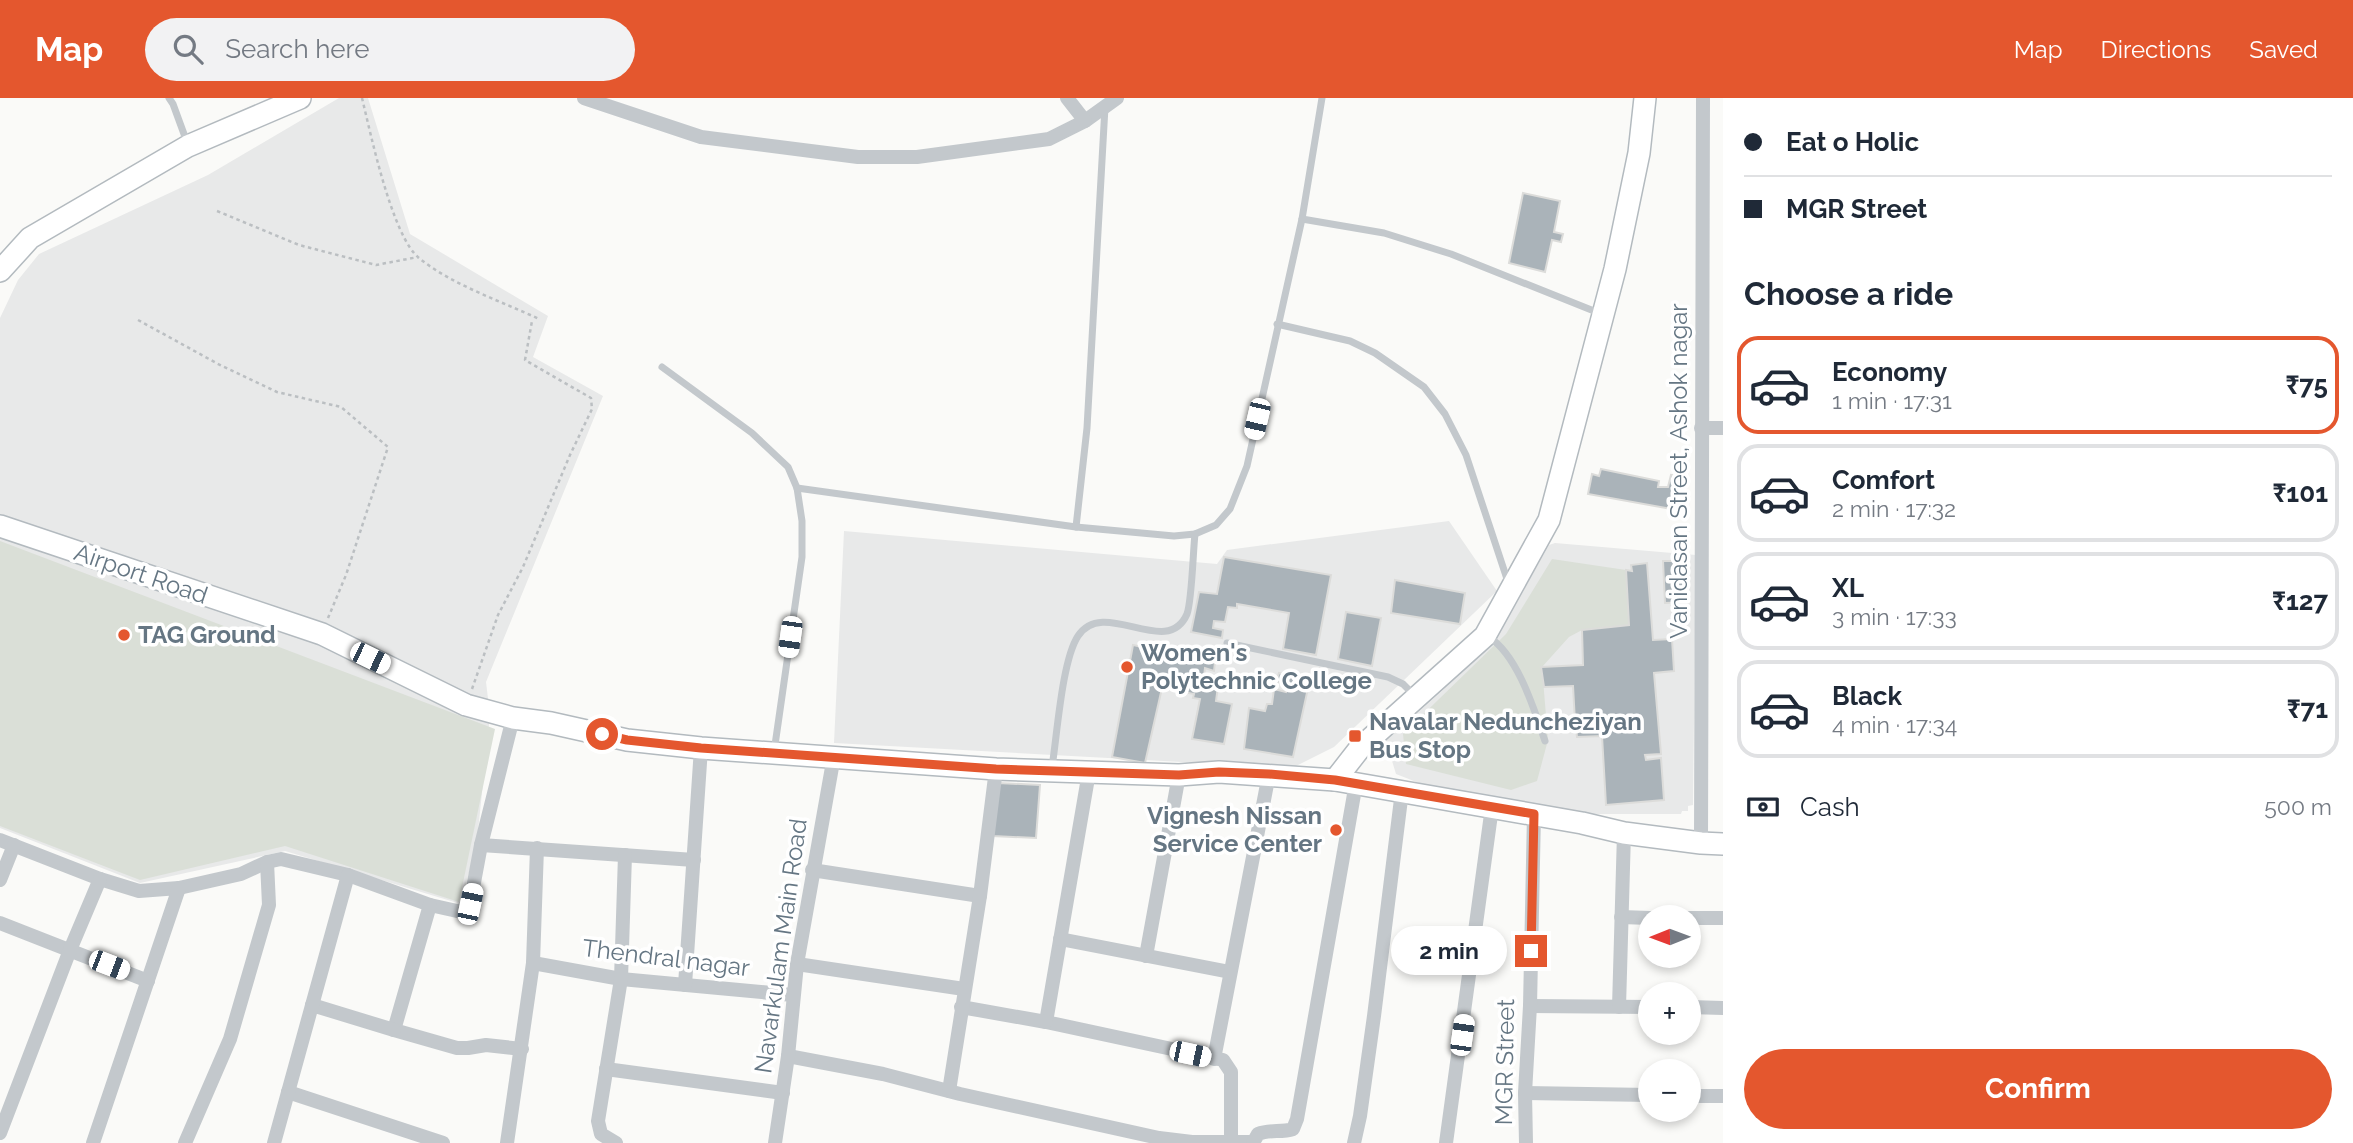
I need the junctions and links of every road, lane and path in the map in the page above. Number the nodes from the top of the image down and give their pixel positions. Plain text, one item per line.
1 (169, 98) edge
2 (300, 98) edge
3 (362, 98) edge
4 (584, 98) edge
5 (1067, 98) edge
6 (1322, 98) edge
7 (1645, 98) edge
8 (1703, 98) edge
9 (1111, 102) edge
10 (1085, 121) junction
11 (188, 146) junction
12 (218, 211) dead end
13 (1302, 219) junction
14 (418, 257) junction
15 (0, 271) edge
16 (1603, 314) junction
17 (540, 319) dead end
18 (138, 320) dead end
19 (532, 321) dead end
20 (1277, 324) junction
21 (662, 367) dead end
22 (1701, 428) junction
23 (1723, 428) edge
24 (797, 488) junction
25 (0, 526) edge
26 (1076, 527) junction
27 (1195, 534) junction
28 (1511, 589) junction
29 (322, 635) junction
30 (1485, 636) junction
31 (1227, 643) dead end
32 (1416, 698) junction
33 (466, 705) junction
34 (513, 718) junction
35 (1545, 741) dead end
36 (701, 748) junction
37 (774, 753) junction
38 (834, 756) junction
39 (996, 769) junction
40 (1052, 771) junction
41 (1088, 772) junction
42 (1269, 774) junction
43 (1179, 775) junction
44 (1346, 782) junction
45 (1402, 791) junction
46 (1492, 807) junction
47 (1534, 814) junction
48 (1624, 833) junction
49 (0, 840) edge
50 (1701, 844) junction
51 (1723, 844) edge
52 (14, 845) junction
53 (481, 845) junction
54 (537, 848) junction
55 (625, 855) junction
56 (694, 860) junction
57 (267, 862) junction
58 (813, 870) junction
59 (348, 875) junction
60 (100, 879) junction
61 (0, 880) edge
62 (179, 888) junction
63 (979, 896) junction
64 (430, 905) junction
65 (1621, 917) junction
66 (1638, 918) edge
67 (1701, 918) edge
68 (1723, 918) edge
69 (0, 923) edge
70 (1060, 939) junction
71 (70, 950) junction
72 (1146, 956) junction
73 (533, 963) junction
74 (797, 964) junction
75 (1230, 972) junction
76 (621, 979) junction
77 (148, 981) junction
78 (685, 985) junction
79 (964, 989) junction
80 (793, 995) junction
81 (312, 1005) junction
82 (1530, 1006) junction
83 (961, 1007) junction
84 (1619, 1007) junction
85 (1638, 1007) edge
86 (1701, 1007) edge
87 (1723, 1008) edge
88 (1046, 1022) junction
89 (394, 1030) junction
90 (522, 1049) junction
91 (788, 1056) junction
92 (1214, 1059) junction
93 (606, 1069) junction
94 (948, 1091) junction
95 (288, 1092) junction
96 (783, 1093) junction
97 (1525, 1093) junction
98 (1638, 1095) edge
99 (1701, 1096) edge
100 (1723, 1096) edge
101 (0, 1133) edge
102 (1231, 1142) edge
103 (1253, 1142) edge
104 (93, 1143) edge
105 (185, 1143) edge
106 (274, 1143) edge
107 (443, 1143) edge
108 (507, 1143) edge
109 (616, 1143) edge
110 (775, 1143) edge
111 (1354, 1143) edge
112 (1446, 1143) edge
113 (1526, 1143) edge

1 - 11 lane
2 - 11 street
3 - 14 path
4 - 10 street
5 - 10 street
6 - 13 lane
7 - 16 street
8 - 22 street, Vanidasan Street, Ashok nagar
9 - 10 street
9 - 26 lane
11 - 15 street
12 - 14 path
13 - 16 lane
13 - 20 lane
14 - 17 path
16 - 28 street
18 - 29 path
19 - 33 path
20 - 27 lane
20 - 28 lane
21 - 24 lane
22 - 23 street
22 - 50 street, Vanidasan Street, Ashok nagar
24 - 26 lane
24 - 37 lane
25 - 29 street, Airport Road
26 - 27 lane
27 - 40 lane
28 - 30 street
29 - 33 street, Airport Road
30 - 32 street
30 - 35 lane
31 - 32 lane
32 - 44 street
33 - 34 street, Airport Road
34 - 36 street, Airport Road
34 - 53 street
36 - 37 street, Airport Road
36 - 56 street
37 - 38 street, Airport Road
38 - 39 street, Airport Road
38 - 58 street, Navarkulam Main Road
39 - 40 street, Airport Road
39 - 63 street
40 - 41 street, Airport Road
41 - 43 street, Airport Road
41 - 70 street
42 - 43 street, Airport Road
42 - 44 street, Airport Road
42 - 75 street
43 - 72 street
44 - 45 street, Airport Road
44 - 103 street
45 - 46 street, Airport Road
45 - 111 street
46 - 47 street, Airport Road
46 - 112 street
47 - 48 street, Airport Road
47 - 82 street, MGR Street
48 - 50 street, Airport Road
48 - 65 street
49 - 52 street
50 - 51 street, Airport Road
52 - 60 street
52 - 61 street
53 - 54 street
53 - 64 street
54 - 55 street
54 - 73 street
55 - 56 street
55 - 76 street
56 - 78 street
57 - 59 street
57 - 62 street
57 - 105 street
58 - 63 street
58 - 74 street, Navarkulam Main Road
59 - 64 street
59 - 81 street
60 - 62 street
60 - 71 street
62 - 77 street
63 - 79 street
64 - 89 street
65 - 66 street
65 - 84 street
67 - 68 street
69 - 71 street
70 - 72 street
70 - 88 street
71 - 77 street
71 - 101 street
72 - 75 street
73 - 76 street, Thendral nagar
73 - 90 street
74 - 79 street
74 - 80 street, Navarkulam Main Road
75 - 92 street
76 - 78 street, Thendral nagar
76 - 93 street
77 - 104 street
78 - 80 street, Thendral nagar
79 - 83 street
80 - 91 street, Navarkulam Main Road
81 - 89 street
81 - 95 street
82 - 84 street
82 - 97 street, MGR Street
83 - 88 street
83 - 94 street
84 - 85 street
86 - 87 street
88 - 92 street
89 - 90 street
90 - 108 street
91 - 94 street
91 - 96 street, Navarkulam Main Road
92 - 102 street
93 - 96 street
93 - 109 street
94 - 102 street
95 - 106 street
95 - 107 street
96 - 110 street, Navarkulam Main Road
97 - 98 street
97 - 113 street, MGR Street
99 - 100 street
102 - 103 street

